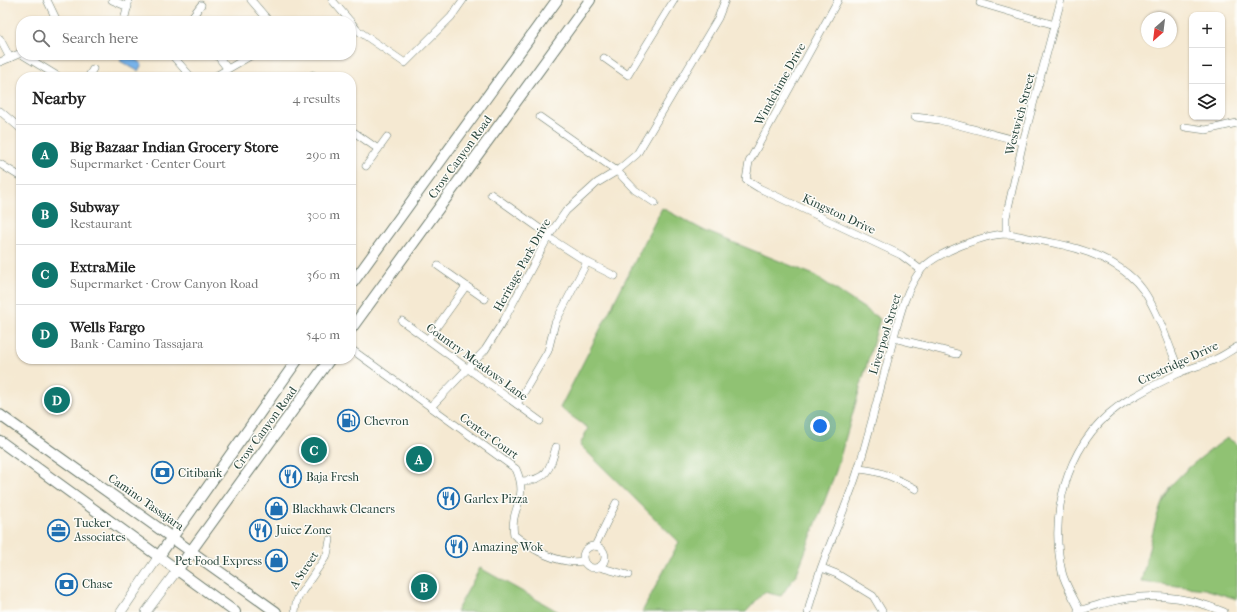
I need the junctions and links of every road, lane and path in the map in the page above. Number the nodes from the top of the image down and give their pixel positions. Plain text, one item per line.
1 (47, 0) edge
2 (112, 0) edge
3 (251, 0) edge
4 (332, 0) edge
5 (463, 0) edge
6 (558, 0) edge
7 (590, 0) edge
8 (674, 0) edge
9 (725, 0) edge
10 (838, 0) edge
11 (1061, 0) edge
12 (128, 3) edge
13 (980, 3) dead end
14 (201, 5) dead end
15 (55, 16) edge
16 (125, 16) edge
17 (193, 16) edge
18 (265, 16) edge
19 (346, 16) edge
20 (1055, 24) junction
21 (356, 29) edge
22 (0, 39) edge
23 (16, 56) edge
24 (10, 58) junction
25 (604, 58) dead end
26 (31, 60) edge
27 (176, 60) edge
28 (221, 60) edge
29 (242, 60) edge
30 (0, 62) edge
31 (227, 68) junction
32 (93, 69) dead end
33 (51, 72) edge
34 (91, 72) edge
35 (187, 72) edge
36 (221, 72) edge
37 (0, 111) edge
38 (540, 117) dead end
39 (915, 117) dead end
40 (1237, 123) edge
41 (16, 125) edge
42 (1185, 127) dead end
43 (356, 134) edge
44 (387, 137) dead end
45 (1023, 142) junction
46 (378, 149) junction
47 (0, 164) edge
48 (366, 166) dead end
49 (617, 171) junction
50 (16, 174) edge
51 (746, 180) joint
52 (491, 194) dead end
53 (655, 203) dead end
54 (1006, 234) junction
55 (548, 238) junction
56 (587, 262) junction
57 (438, 266) dead end
58 (921, 270) junction
59 (615, 276) dead end
60 (356, 278) edge
61 (466, 286) junction
62 (485, 298) dead end
63 (402, 321) dead end
64 (356, 322) edge
65 (894, 338) junction
66 (428, 340) junction
67 (1237, 346) edge
68 (356, 353) edge
69 (957, 354) dead end
70 (294, 364) edge
71 (326, 364) edge
72 (468, 369) junction
73 (1180, 373) junction
74 (517, 404) junction
75 (431, 407) junction
76 (0, 415) edge
77 (540, 421) dead end
78 (0, 441) edge
79 (556, 447) dead end
80 (858, 469) junction
81 (521, 481) junction
82 (916, 489) dead end
83 (616, 503) dead end
84 (172, 537) junction
85 (330, 540) dead end
86 (595, 546) junction
87 (191, 550) junction
88 (159, 556) junction
89 (583, 561) junction
90 (598, 567) junction
91 (822, 568) junction
92 (178, 569) junction
93 (628, 575) dead end
94 (882, 611) dead end
95 (1079, 611) edge
96 (121, 612) edge
97 (146, 612) edge
98 (235, 612) edge
99 (276, 612) edge
100 (295, 612) edge
101 (808, 612) edge
102 (1224, 612) edge

1 - 15 street
2 - 12 street
3 - 18 street
4 - 19 street
5 - 21 street
6 - 60 main road, Crow Canyon Road
7 - 64 main road, Crow Canyon Road
8 - 25 street
9 - 49 street, Heritage Park Drive
10 - 51 street, Windchime Drive
11 - 20 street, Westwich Street
12 - 16 street
13 - 20 street
14 - 17 street
20 - 45 street, Westwich Street
22 - 24 street
23 - 24 street
24 - 30 street
26 - 33 street
27 - 35 street
28 - 31 street
29 - 31 street
31 - 36 street
32 - 34 street
37 - 41 street
38 - 49 street
39 - 45 street
40 - 42 street
43 - 46 street
44 - 46 street
45 - 54 street, Westwich Street
46 - 48 street
47 - 50 street
49 - 53 street
49 - 55 street, Heritage Park Drive
51 - 58 street, Kingston Drive
52 - 55 street
54 - 58 street, Liverpool Street
54 - 73 street, Liverpool Street
55 - 56 street
55 - 72 street, Heritage Park Drive
56 - 59 street
56 - 74 street
57 - 61 street
58 - 65 street, Liverpool Street
61 - 62 street
61 - 66 street
63 - 66 street, Country Meadows Lane
65 - 69 street
65 - 80 street, Liverpool Street
66 - 72 street, Country Meadows Lane
67 - 73 street, Crestridge Drive
68 - 75 street, Center Court
70 - 84 main road, Crow Canyon Road
71 - 87 main road, Crow Canyon Road
72 - 74 street, Country Meadows Lane
72 - 75 street, Heritage Park Drive
73 - 95 street, Crestridge Drive
74 - 77 street, Country Meadows Lane
75 - 81 street, Center Court
76 - 84 main road, Camino Tassajara
78 - 88 main road
79 - 81 street
80 - 82 street
80 - 91 street, Liverpool Street
81 - 89 street
83 - 86 street
84 - 87 main road, Camino Tassajara
84 - 88 main road, Crow Canyon Road
85 - 100 street, A Street
86 - 89 street
86 - 90 street
87 - 92 main road, Crow Canyon Road
87 - 99 main road, Camino Tassajara
88 - 92 main road
88 - 96 street
89 - 90 street
90 - 93 street
91 - 94 street
91 - 101 street, Liverpool Street
92 - 97 street
92 - 98 main road
95 - 102 street

